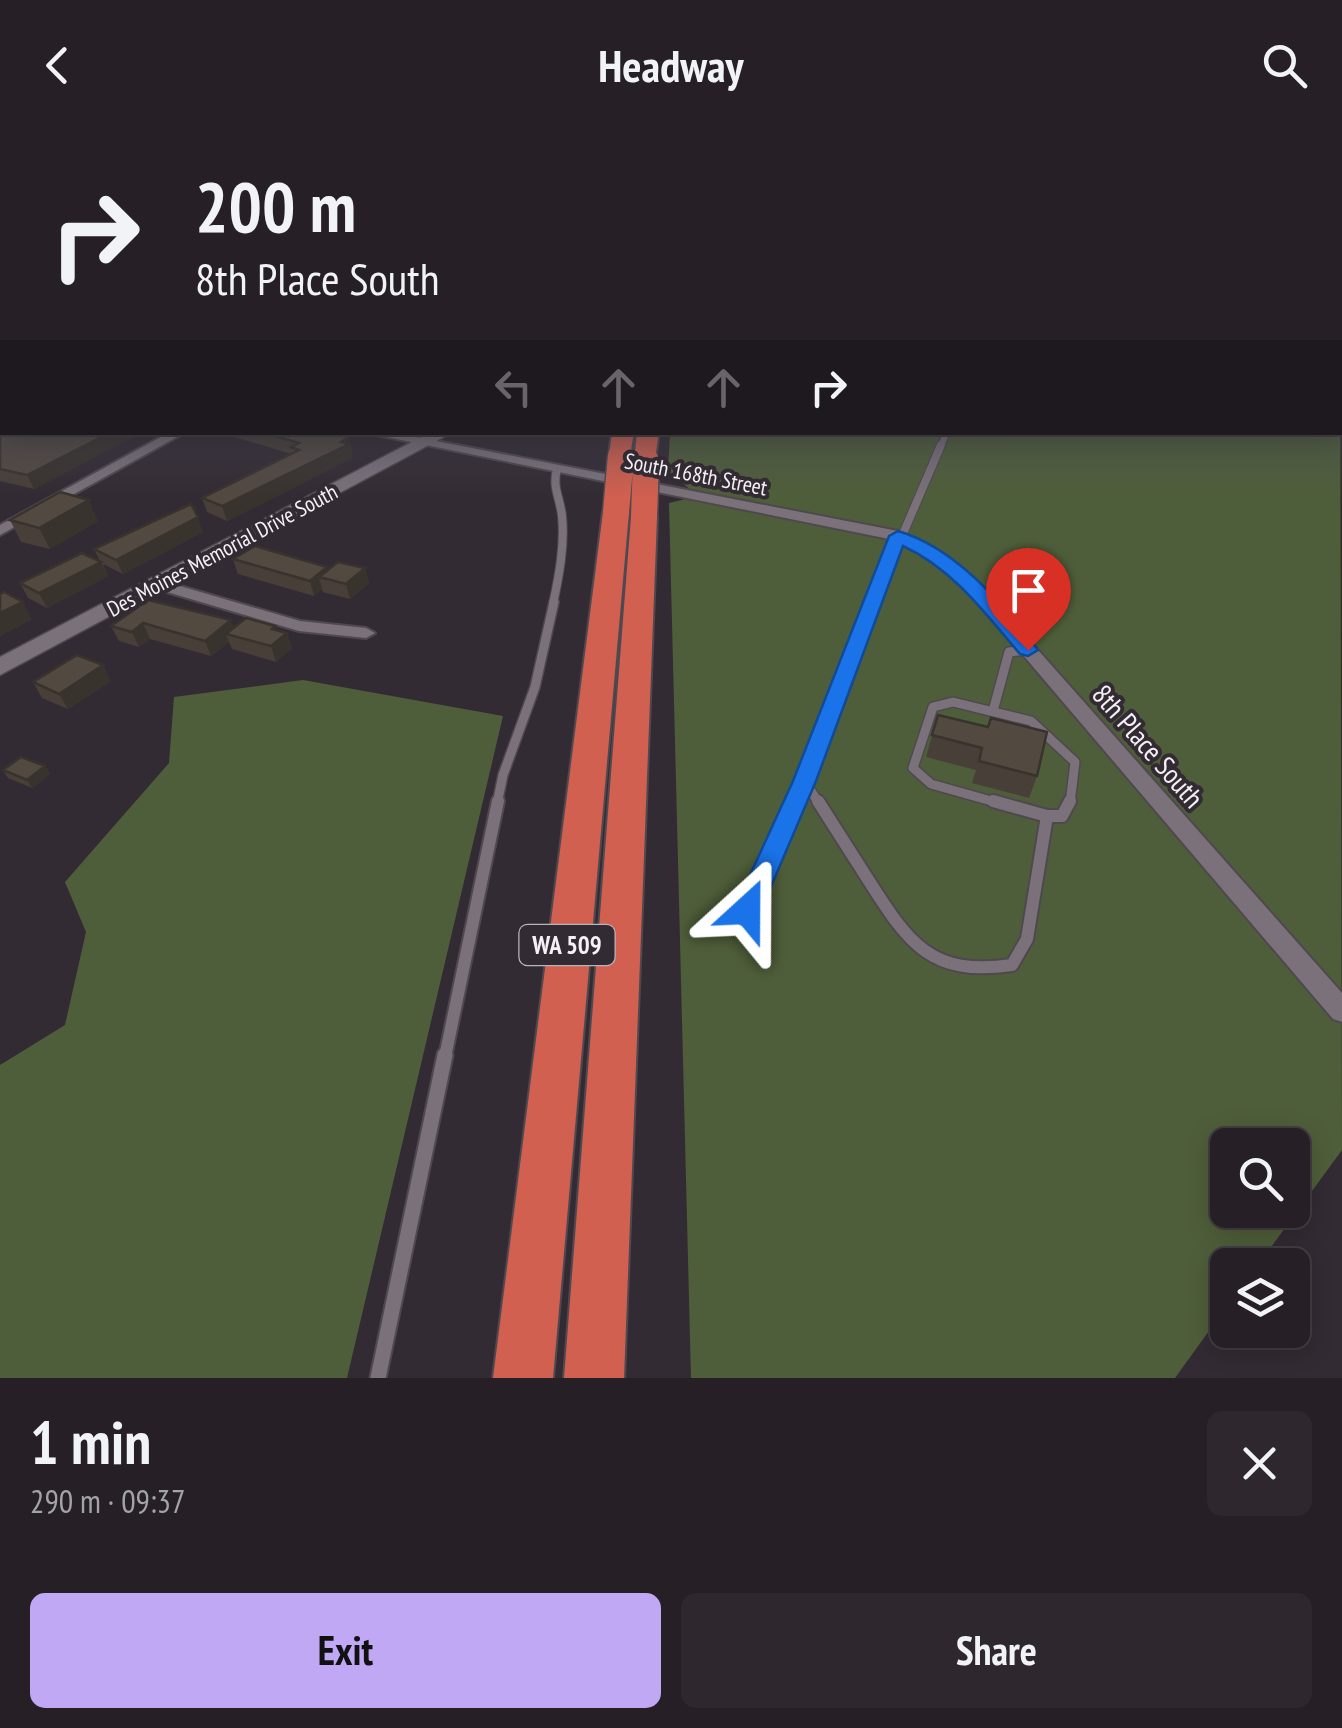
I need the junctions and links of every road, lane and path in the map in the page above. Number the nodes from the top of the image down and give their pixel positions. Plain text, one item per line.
1 (175, 435) edge
2 (382, 435) edge
3 (440, 435) edge
4 (648, 435) edge
5 (946, 435) edge
6 (424, 444) junction
7 (622, 444) edge
8 (556, 469) junction
9 (630, 514) junction
10 (0, 531) edge
11 (898, 536) junction
12 (156, 584) junction
13 (366, 633) dead end
14 (1028, 650) junction
15 (0, 667) edge
16 (993, 711) junction
17 (805, 781) junction
18 (1047, 816) junction
19 (747, 910) dead end
20 (1342, 1010) edge
21 (378, 1378) edge
22 (523, 1378) edge
23 (594, 1378) edge

1 - 10 street
2 - 6 street, South 168th Street
3 - 6 main road, Des Moines Memorial Drive South
4 - 9 highway, WA 509, bridge
5 - 11 lane
6 - 8 street, South 168th Street
6 - 12 main road, Des Moines Memorial Drive South
7 - 9 highway, WA 509, bridge
8 - 11 street, South 168th Street
8 - 21 lane
9 - 22 highway, WA 509
9 - 23 highway, WA 509
11 - 14 street, 8th Place South
11 - 17 lane
12 - 13 street
12 - 15 main road, Des Moines Memorial Drive South
14 - 16 lane
14 - 20 street, 8th Place South
16 - 18 lane
16 - 18 lane
17 - 18 lane
17 - 19 lane

